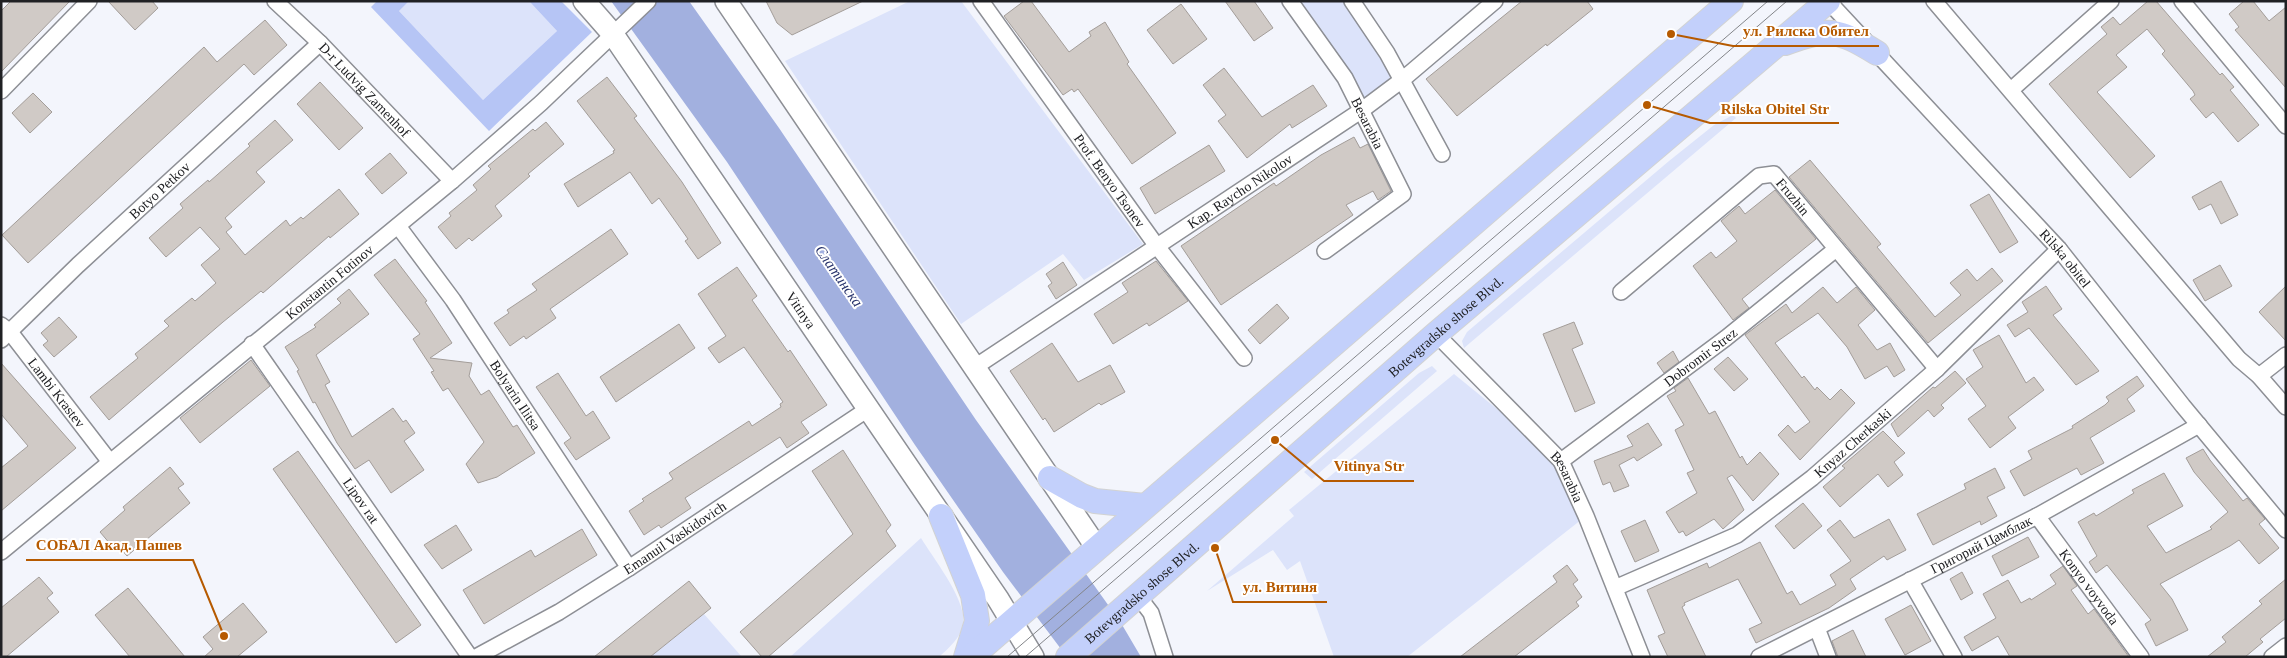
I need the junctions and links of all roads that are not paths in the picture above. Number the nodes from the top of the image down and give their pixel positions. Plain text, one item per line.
1 (89, 1) edge
2 (275, 1) edge
3 (584, 1) edge
4 (648, 1) edge
5 (726, 1) edge
6 (1290, 1) edge
7 (1352, 1) edge
8 (1494, 1) edge
9 (1828, 1) edge
10 (1934, 1) edge
11 (2112, 1) edge
12 (2182, 1) edge
13 (1729, 2) edge
14 (985, 3) edge
15 (617, 30) junction
16 (320, 43) junction
17 (1770, 50) junction
18 (1877, 53) junction
19 (1402, 80) junction
20 (2011, 90) junction
21 (1, 91) edge
22 (1362, 110) junction
23 (2286, 126) edge
24 (1442, 154) dead end
25 (452, 182) junction
26 (398, 226) junction
27 (1156, 245) junction
28 (1836, 249) junction
29 (2059, 249) junction
30 (1325, 251) dead end
31 (1621, 292) dead end
32 (4, 332) edge
33 (1436, 334) junction
34 (252, 344) junction
35 (2286, 355) edge
36 (1244, 358) dead end
37 (975, 367) junction
38 (1937, 369) junction
39 (2260, 376) junction
40 (2286, 407) edge
41 (868, 409) junction
42 (2199, 426) junction
43 (1561, 461) junction
44 (110, 462) junction
45 (1050, 478) junction
46 (1145, 506) junction
47 (941, 516) junction
48 (2037, 516) junction
49 (2286, 530) edge
50 (1097, 548) junction
51 (1, 552) edge
52 (629, 568) junction
53 (1910, 580) junction
54 (1615, 588) junction
55 (1138, 596) junction
56 (1013, 621) junction
57 (1817, 628) junction
58 (2286, 646) edge
59 (470, 657) edge
60 (476, 657) edge
61 (966, 657) edge
62 (971, 657) edge
63 (1033, 657) edge
64 (1068, 657) edge
65 (1165, 657) edge
66 (1642, 657) edge
67 (1759, 657) edge
68 (1828, 657) edge
69 (1954, 657) edge
70 (2142, 657) edge
71 (2272, 657) edge

1 - 21 street
2 - 16 street, D-r Ludvig Zamenhof
3 - 15 street, Vitinya
4 - 15 street, Konstantin Fotinov
5 - 37 street
6 - 22 street, Besarabia
7 - 19 street
8 - 19 street, Kap. Raycho Nikolov
9 - 17 main road, Botevgradsko shose Blvd.
9 - 18 street, Rilska obitel
10 - 20 street
11 - 20 street
12 - 23 street
13 - 46 main road
14 - 27 street, Prof. Benyo Tsonev
15 - 25 street, Konstantin Fotinov
15 - 41 street, Vitinya
16 - 25 street, D-r Ludvig Zamenhof
16 - 32 street, Botyo Petkov
17 - 18 main road
17 - 33 main road, Botevgradsko shose Blvd.
18 - 29 street, Rilska obitel
19 - 22 street, Kap. Raycho Nikolov
19 - 24 street
20 - 39 street
22 - 27 street, Kap. Raycho Nikolov
22 - 30 street, Besarabia
25 - 26 street, Konstantin Fotinov
26 - 34 street, Konstantin Fotinov
26 - 52 street, Bolyarin Ilitsa
27 - 36 street, Prof. Benyo Tsonev
27 - 37 street, Kap. Raycho Nikolov
28 - 31 street, Fruzhin
28 - 38 street, Fruzhin
28 - 43 street, Dobromir Strez
29 - 38 street, Knyaz Cherkaski
29 - 42 street, Rilska obitel
32 - 44 street, Lambi Krastev
33 - 43 street, Besarabia
33 - 55 main road, Botevgradsko shose Blvd.
34 - 44 street, Konstantin Fotinov
34 - 59 street, Lipov rat
35 - 39 street
37 - 45 street
38 - 54 street, Knyaz Cherkaski
39 - 40 street
41 - 47 street, Vitinya
41 - 52 street, Emanuil Vaskidovich
42 - 48 street, Григорий Цамблак
42 - 49 street, Rilska obitel
43 - 54 street, Besarabia
44 - 51 street, Konstantin Fotinov
45 - 46 main road
45 - 50 street
46 - 50 main road
47 - 56 street, Vitinya
47 - 61 main road
48 - 53 street, Григорий Цамблак
48 - 70 street, Konyo voyvoda
50 - 56 main road
52 - 60 street, Emanuil Vaskidovich
53 - 57 street, Григорий Цамблак
53 - 69 street
54 - 66 street, Besarabia
55 - 64 main road, Botevgradsko shose Blvd.
55 - 65 street
56 - 62 main road
56 - 63 street, Vitinya
57 - 67 street, Григорий Цамблак
57 - 68 street
58 - 71 street

